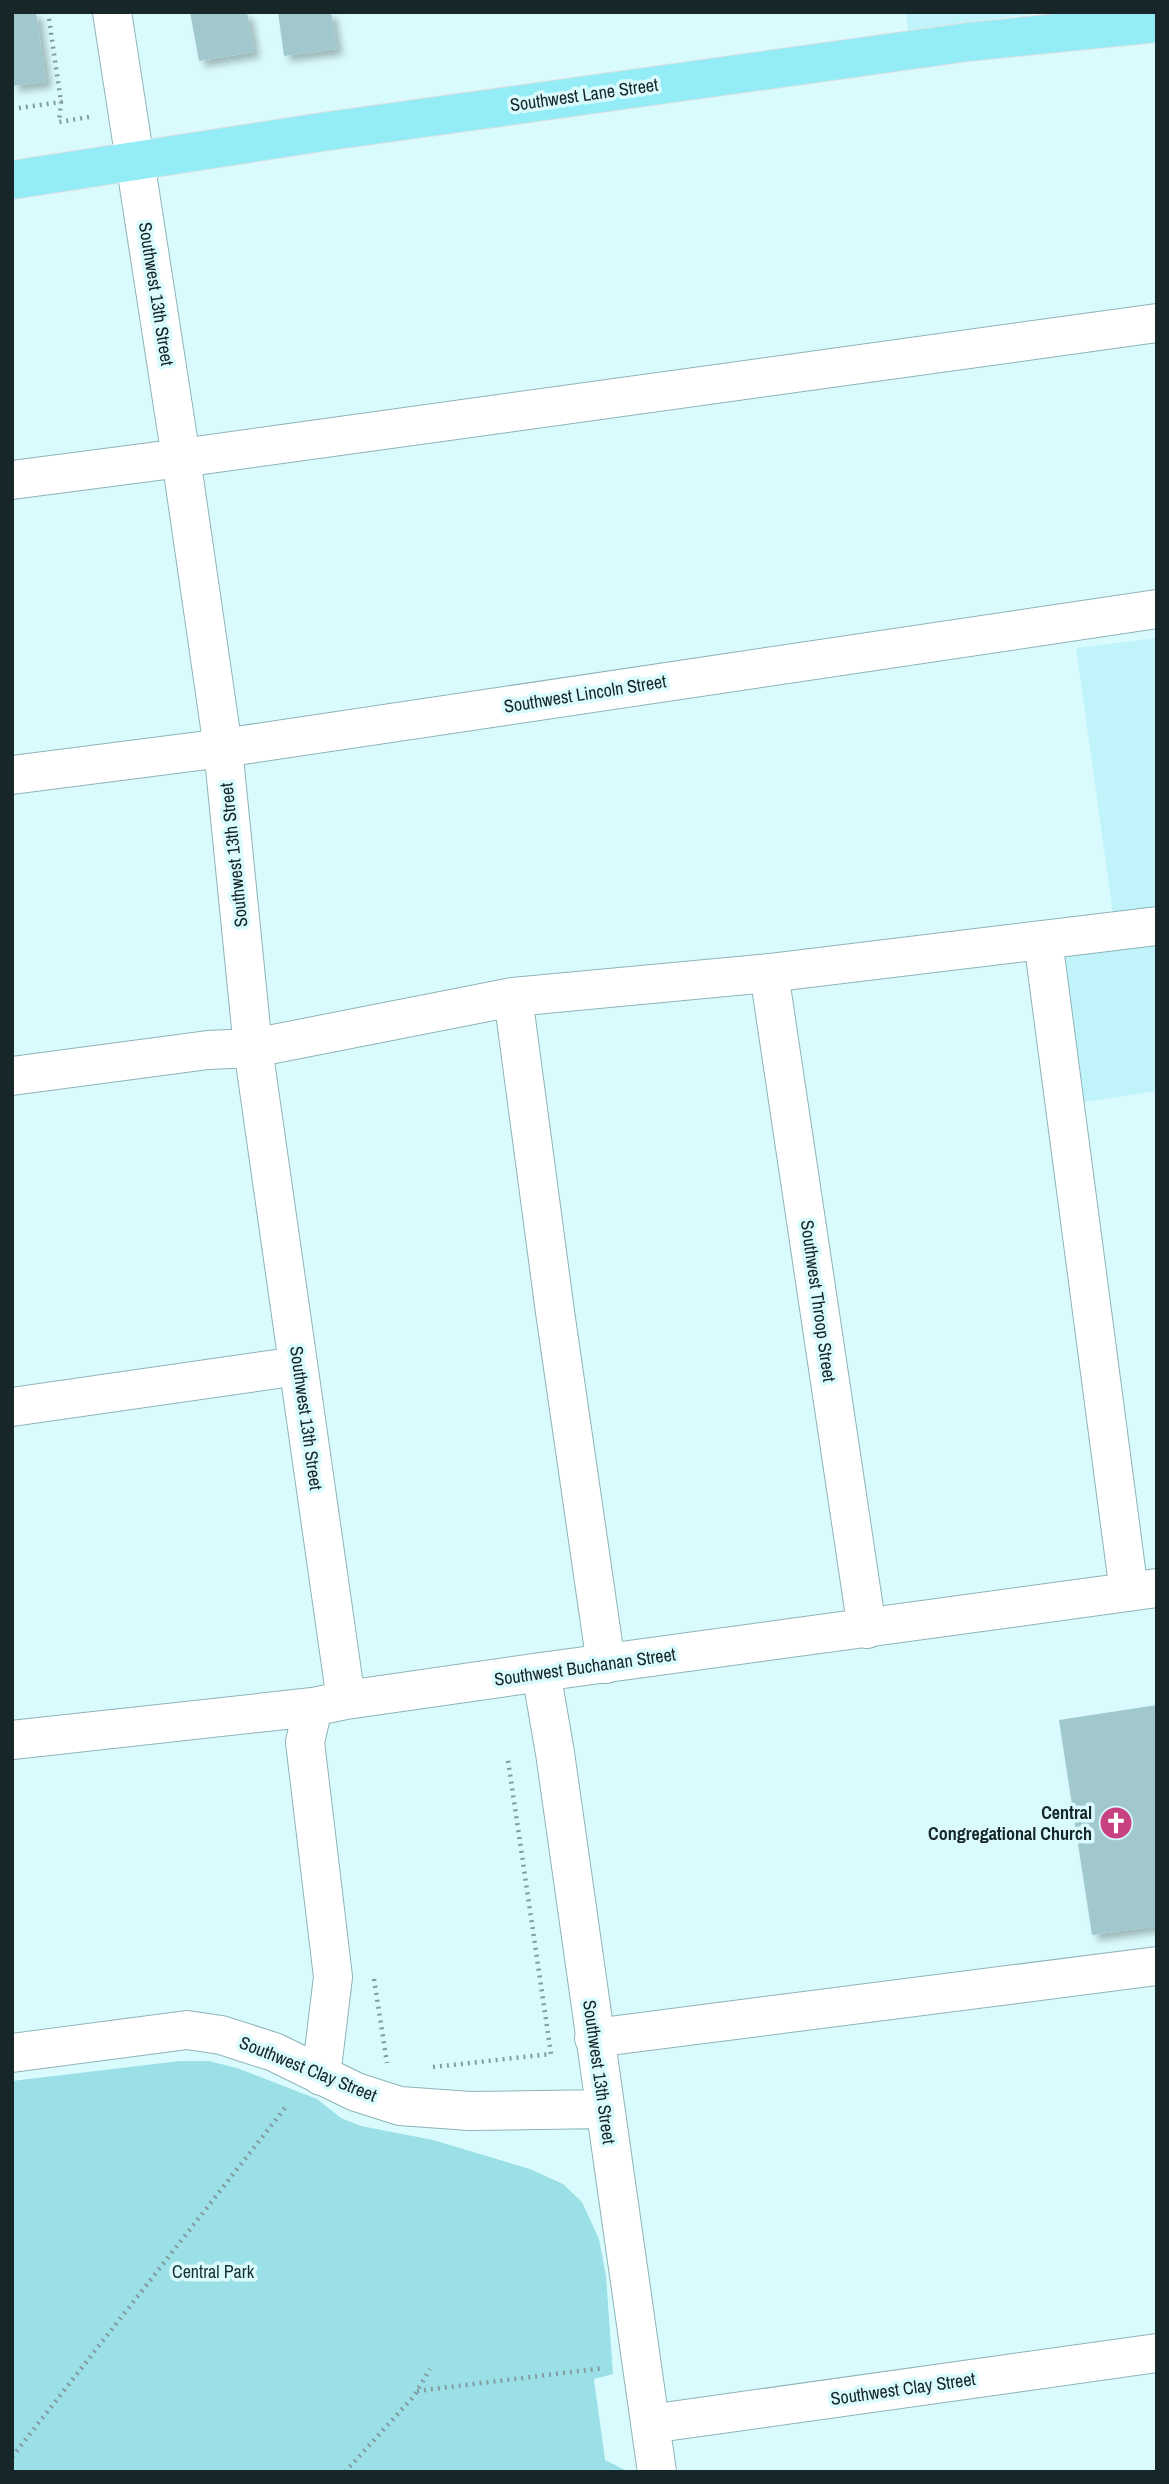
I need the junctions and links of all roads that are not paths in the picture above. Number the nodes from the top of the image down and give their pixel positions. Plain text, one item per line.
1 (112, 12) edge
2 (1144, 20) edge
3 (1008, 25) edge
4 (136, 161) junction
5 (12, 180) edge
6 (1157, 323) edge
7 (181, 458) junction
8 (12, 480) edge
9 (1157, 608) edge
10 (223, 748) junction
11 (12, 775) edge
12 (1157, 926) edge
13 (1043, 940) junction
14 (769, 972) junction
15 (513, 997) junction
16 (253, 1048) junction
17 (12, 1076) edge
18 (298, 1366) junction
19 (12, 1407) edge
20 (1143, 1590) edge
21 (867, 1629) junction
22 (606, 1664) junction
23 (541, 1672) junction
24 (329, 1704) junction
25 (12, 1740) edge
26 (1157, 1966) edge
27 (594, 2038) junction
28 (12, 2053) edge
29 (321, 2076) junction
30 (604, 2109) junction
31 (1157, 2353) edge
32 (650, 2424) junction
33 (657, 2472) edge

1 - 4 street, Southwest 13th Street
2 - 3 main road, Southwest Lane Street
3 - 4 main road, Southwest Lane Street
4 - 5 main road, Southwest Lane Street
4 - 7 street, Southwest 13th Street
6 - 7 street
7 - 8 street
7 - 10 street, Southwest 13th Street
9 - 10 street, Southwest Lincoln Street
10 - 11 street, Southwest Lincoln Street
10 - 16 street, Southwest 13th Street
12 - 13 street
13 - 14 street
13 - 20 street
14 - 15 street
14 - 21 street, Southwest Throop Street
15 - 16 street
15 - 22 street
16 - 17 street
16 - 18 street, Southwest 13th Street
18 - 19 street
18 - 24 street, Southwest 13th Street
20 - 21 street, Southwest Buchanan Street
21 - 22 street, Southwest Buchanan Street
22 - 23 street, Southwest Buchanan Street
23 - 24 street, Southwest Buchanan Street
23 - 27 street, Southwest 13th Street
24 - 25 street, Southwest Buchanan Street
24 - 29 street, Southwest 13th Street
26 - 27 street
27 - 30 street, Southwest 13th Street
28 - 29 street, Southwest Clay Street
29 - 30 street, Southwest Clay Street
30 - 32 street, Southwest 13th Street
31 - 32 street, Southwest Clay Street
32 - 33 street, Southwest 13th Street

